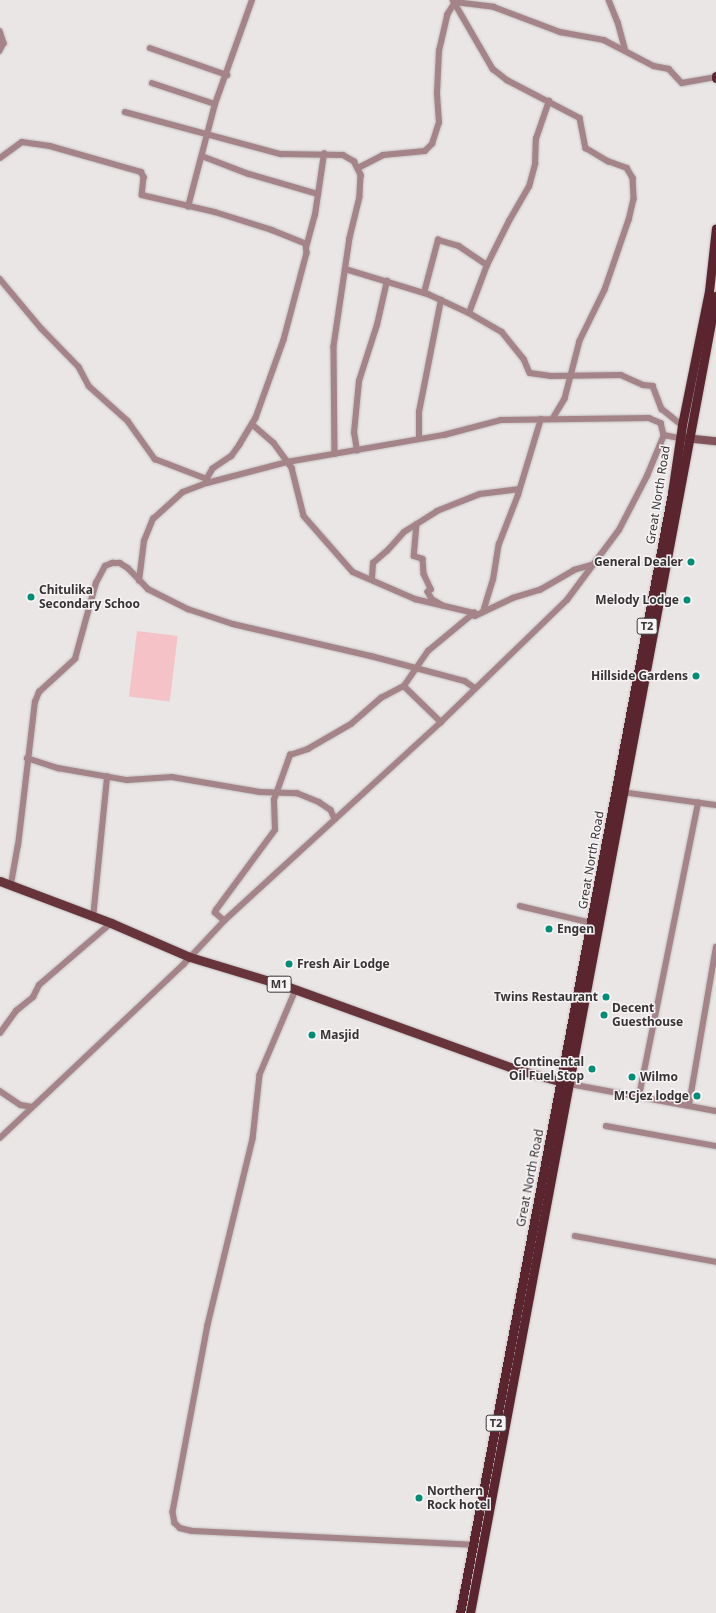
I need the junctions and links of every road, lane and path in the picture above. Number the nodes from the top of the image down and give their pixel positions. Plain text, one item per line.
1 (252, 0) edge
2 (609, 0) edge
3 (454, 1) edge
4 (0, 31) edge
5 (150, 48) dead end
6 (626, 49) junction
7 (0, 50) edge
8 (227, 75) junction
9 (716, 77) edge
10 (152, 82) dead end
11 (549, 100) junction
12 (215, 104) junction
13 (125, 112) dead end
14 (207, 135) junction
15 (324, 154) junction
16 (202, 156) junction
17 (0, 158) edge
18 (358, 168) junction
19 (318, 194) junction
20 (188, 207) junction
21 (716, 228) edge
22 (306, 248) junction
23 (487, 265) junction
24 (345, 269) junction
25 (0, 278) edge
26 (387, 281) junction
27 (424, 293) junction
28 (716, 296) edge
29 (441, 300) junction
30 (469, 313) junction
31 (570, 374) junction
32 (541, 419) junction
33 (553, 419) junction
34 (252, 424) junction
35 (682, 425) junction
36 (664, 435) junction
37 (419, 438) junction
38 (680, 438) junction
39 (691, 439) junction
40 (716, 441) edge
41 (357, 451) junction
42 (335, 454) junction
43 (287, 462) junction
44 (207, 481) junction
45 (518, 489) junction
46 (417, 524) junction
47 (592, 565) junction
48 (372, 578) junction
49 (140, 581) junction
50 (446, 607) junction
51 (483, 612) junction
52 (474, 614) junction
53 (416, 670) junction
54 (404, 686) junction
55 (475, 688) junction
56 (441, 722) junction
57 (27, 758) junction
58 (107, 776) junction
59 (622, 792) junction
60 (277, 794) junction
61 (698, 803) junction
62 (716, 806) edge
63 (335, 819) junction
64 (0, 881) edge
65 (10, 884) junction
66 (520, 906) dead end
67 (93, 918) junction
68 (224, 921) junction
69 (111, 923) junction
70 (592, 923) junction
71 (716, 947) edge
72 (190, 957) junction
73 (296, 990) junction
74 (0, 1033) edge
75 (561, 1082) junction
76 (570, 1084) junction
77 (0, 1091) edge
78 (639, 1096) junction
79 (689, 1105) junction
80 (32, 1107) junction
81 (716, 1111) edge
82 (606, 1126) dead end
83 (0, 1138) edge
84 (716, 1146) edge
85 (575, 1236) dead end
86 (716, 1262) edge
87 (473, 1544) junction
88 (483, 1546) junction
89 (460, 1613) edge
90 (470, 1613) edge

1 - 8 street
2 - 6 street
3 - 6 street
3 - 11 street
3 - 18 street
4 - 7 street
5 - 8 street
6 - 9 street
8 - 12 street
10 - 12 street
11 - 23 street
11 - 31 street
12 - 14 street
13 - 14 street
14 - 15 street
14 - 16 street
15 - 18 street
15 - 19 street
16 - 19 street
16 - 20 street
17 - 20 street
18 - 24 street
19 - 22 street
20 - 22 street
21 - 35 highway, Great North Road / T2
22 - 34 street
23 - 27 street
23 - 30 street
24 - 26 street
24 - 42 street
25 - 44 street
26 - 27 street
26 - 41 street
27 - 29 street
28 - 39 highway, Great North Road / T2
29 - 30 street
29 - 37 street
30 - 31 street
31 - 33 street
31 - 35 street
32 - 33 street
32 - 37 street
32 - 45 street
33 - 36 street
34 - 43 street
34 - 44 street
35 - 38 highway, Great North Road / T2
36 - 38 street
36 - 47 street
37 - 41 street
38 - 39 main road
38 - 70 highway, Great North Road / T2
39 - 40 main road
39 - 59 highway, Great North Road / T2
41 - 42 street
42 - 43 street
43 - 44 street
43 - 48 street
44 - 49 street
45 - 46 street
45 - 51 street
46 - 48 street
46 - 50 street
47 - 51 street
47 - 55 street
48 - 50 street
49 - 53 street
49 - 57 street
50 - 52 street
51 - 52 street
52 - 53 street
53 - 54 street
53 - 55 street
54 - 56 street
54 - 60 street
55 - 56 street
56 - 63 street
57 - 58 street
57 - 65 street
58 - 60 street
58 - 67 street
59 - 61 street
59 - 76 highway, Great North Road / T2
60 - 63 street
60 - 68 street
61 - 62 street
61 - 78 street
63 - 68 street
64 - 65 main road, M1
65 - 67 main road, M1
66 - 70 street
67 - 69 main road, M1
68 - 72 street
69 - 72 main road, M1
69 - 74 street
70 - 75 highway, Great North Road / T2
71 - 79 street
72 - 73 main road, M1
72 - 80 street
73 - 75 main road, M1
73 - 87 street
75 - 76 main road, M1
75 - 87 highway, Great North Road / T2
76 - 78 street
76 - 88 highway, Great North Road / T2
77 - 80 street
78 - 79 street
79 - 81 street
80 - 83 street
82 - 84 street
85 - 86 street
87 - 88 street
87 - 89 highway, Great North Road / T2
88 - 90 highway, Great North Road / T2

